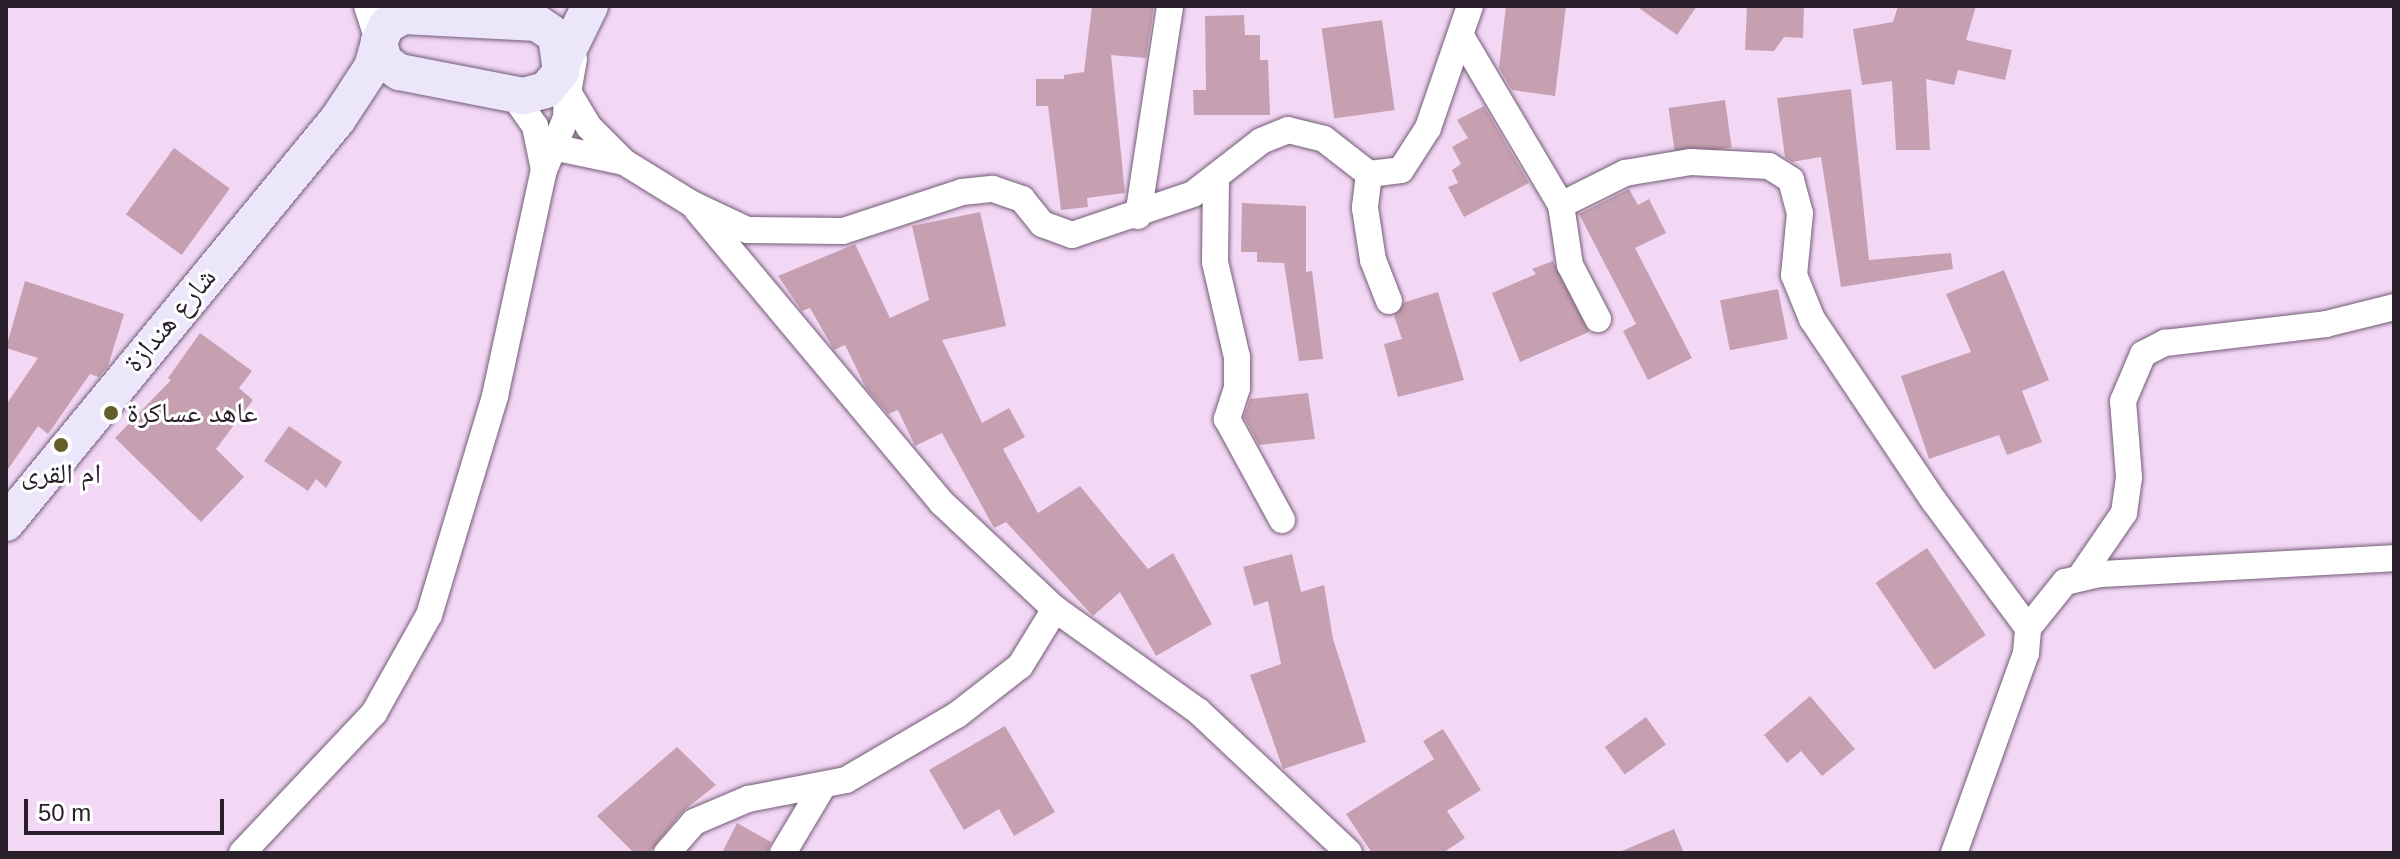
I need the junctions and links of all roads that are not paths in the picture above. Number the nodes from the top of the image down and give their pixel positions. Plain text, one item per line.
1 (367, 6) edge
2 (1170, 6) edge
3 (1470, 6) edge
4 (413, 14) edge
5 (525, 16) edge
6 (1461, 36) junction
7 (379, 42) junction
8 (575, 47) edge
9 (417, 75) junction
10 (511, 92) junction
11 (338, 119) junction
12 (546, 154) junction
13 (624, 162) junction
14 (1369, 174) junction
15 (1216, 180) junction
16 (692, 204) junction
17 (1561, 205) junction
18 (1138, 216) junction
19 (1389, 301) dead end
20 (2394, 307) edge
21 (1598, 319) dead end
22 (1282, 520) dead end
23 (6, 523) edge
24 (2394, 558) edge
25 (2080, 577) junction
26 (1055, 609) junction
27 (2028, 628) junction
28 (823, 786) junction
29 (242, 853) edge
30 (667, 853) edge
31 (783, 853) edge
32 (1349, 853) edge
33 (1954, 853) edge

1 - 7 street
2 - 18 street
3 - 6 street
4 - 5 street
4 - 7 street
5 - 8 street
6 - 14 street
6 - 17 street
7 - 9 street
7 - 11 street, شارع هندازة
8 - 10 street
8 - 12 street
8 - 13 street
9 - 10 street
9 - 11 street, شارع هندازة
10 - 12 street
11 - 23 street, شارع هندازة
12 - 13 street
12 - 29 street
13 - 16 street
14 - 15 street
14 - 19 street
15 - 18 street
15 - 22 street
16 - 18 street
16 - 26 street
17 - 21 street
17 - 27 street
20 - 25 street
24 - 25 street
25 - 27 street
26 - 28 street
26 - 32 street
27 - 33 street
28 - 30 street
28 - 31 street

